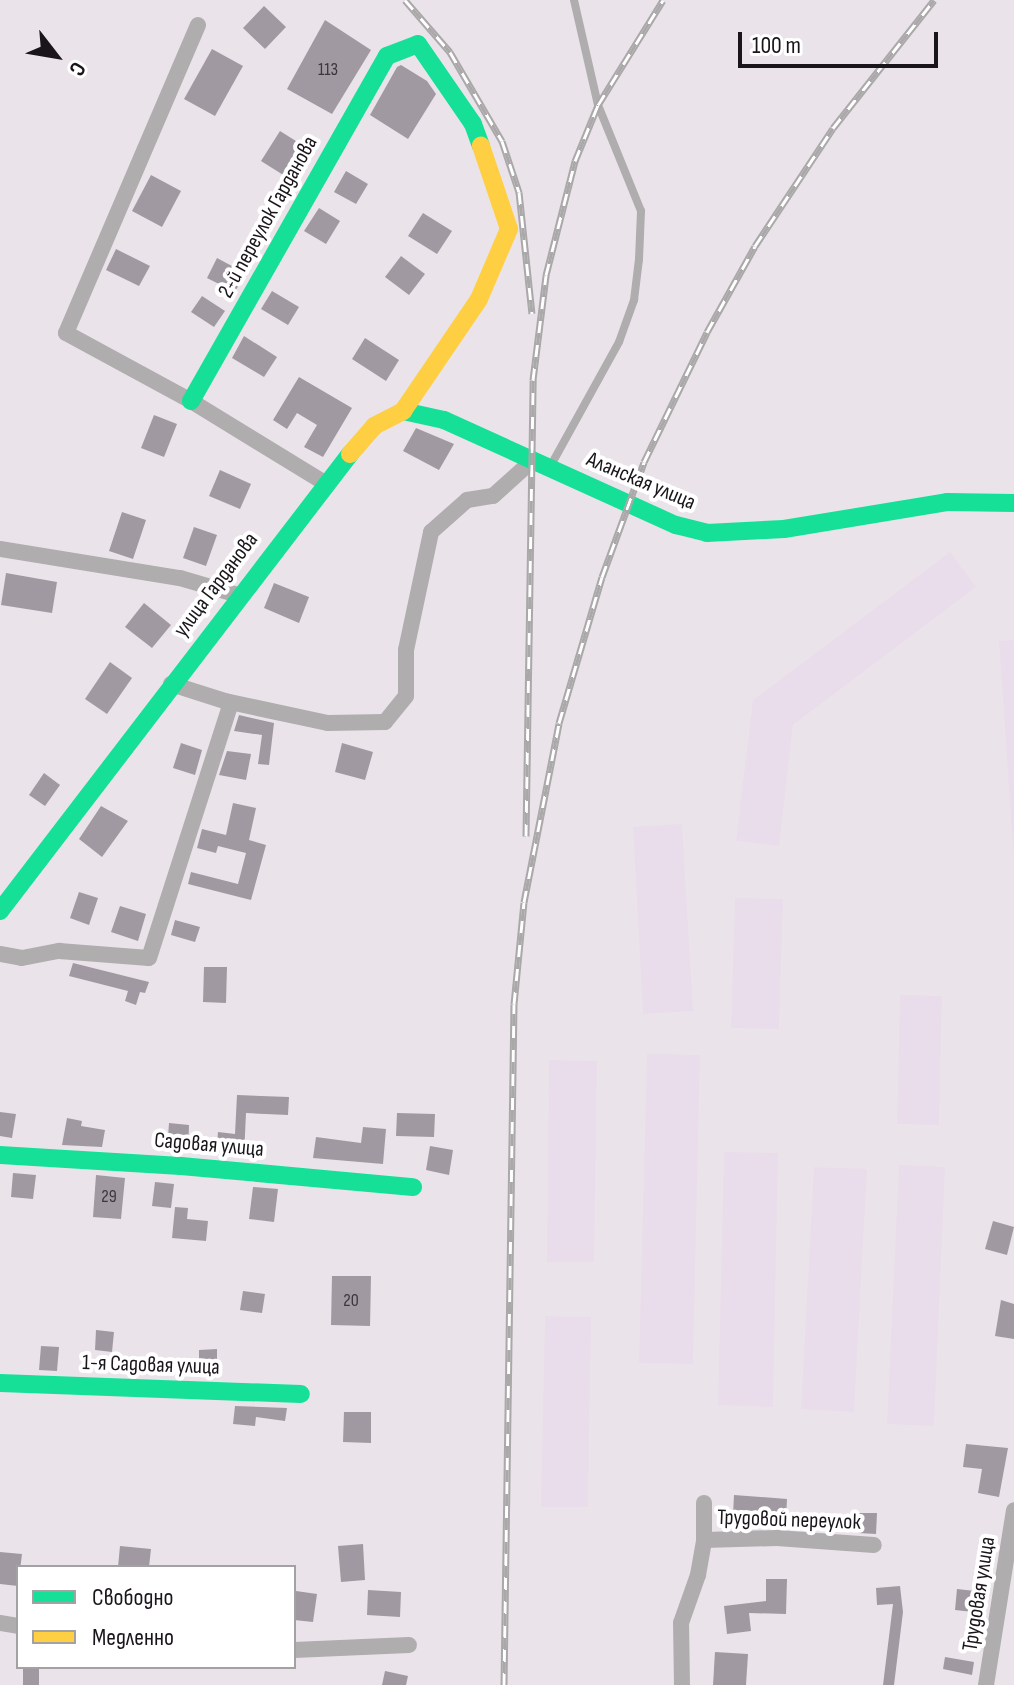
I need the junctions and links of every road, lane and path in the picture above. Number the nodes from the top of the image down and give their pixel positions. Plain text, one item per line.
1 (574, 0) edge
2 (198, 25) dead end
3 (387, 56) joint
4 (191, 401) junction
5 (403, 411) junction
6 (542, 463) junction
7 (325, 483) junction
8 (1014, 503) edge
9 (0, 549) edge
10 (238, 595) junction
11 (171, 684) junction
12 (225, 701) junction
13 (0, 911) edge
14 (0, 954) edge
15 (0, 1155) edge
16 (413, 1187) dead end
17 (0, 1383) edge
18 (301, 1394) dead end
19 (704, 1503) dead end
20 (1014, 1510) edge
21 (704, 1540) junction
22 (874, 1545) dead end
23 (409, 1645) dead end
24 (296, 1650) edge
25 (682, 1685) edge
26 (986, 1685) edge

1 - 6 lane
2 - 4 street
3 - 4 street, 2-й переулок Гарданова
3 - 5 street, улица Гарданова
4 - 7 street
5 - 6 street, Аланская улица
5 - 7 street, улица Гарданова
6 - 8 street, Аланская улица
6 - 12 street
7 - 10 street, улица Гарданова
9 - 10 street
10 - 11 street, улица Гарданова
11 - 12 street
11 - 13 street, улица Гарданова
12 - 14 street
15 - 16 street, Садовая улица
17 - 18 street, 1-я Садовая улица
19 - 21 street, Трудовой переулок
20 - 26 street, Трудовая улица
21 - 22 street, Трудовой переулок
21 - 25 street, Трудовой переулок
23 - 24 street

